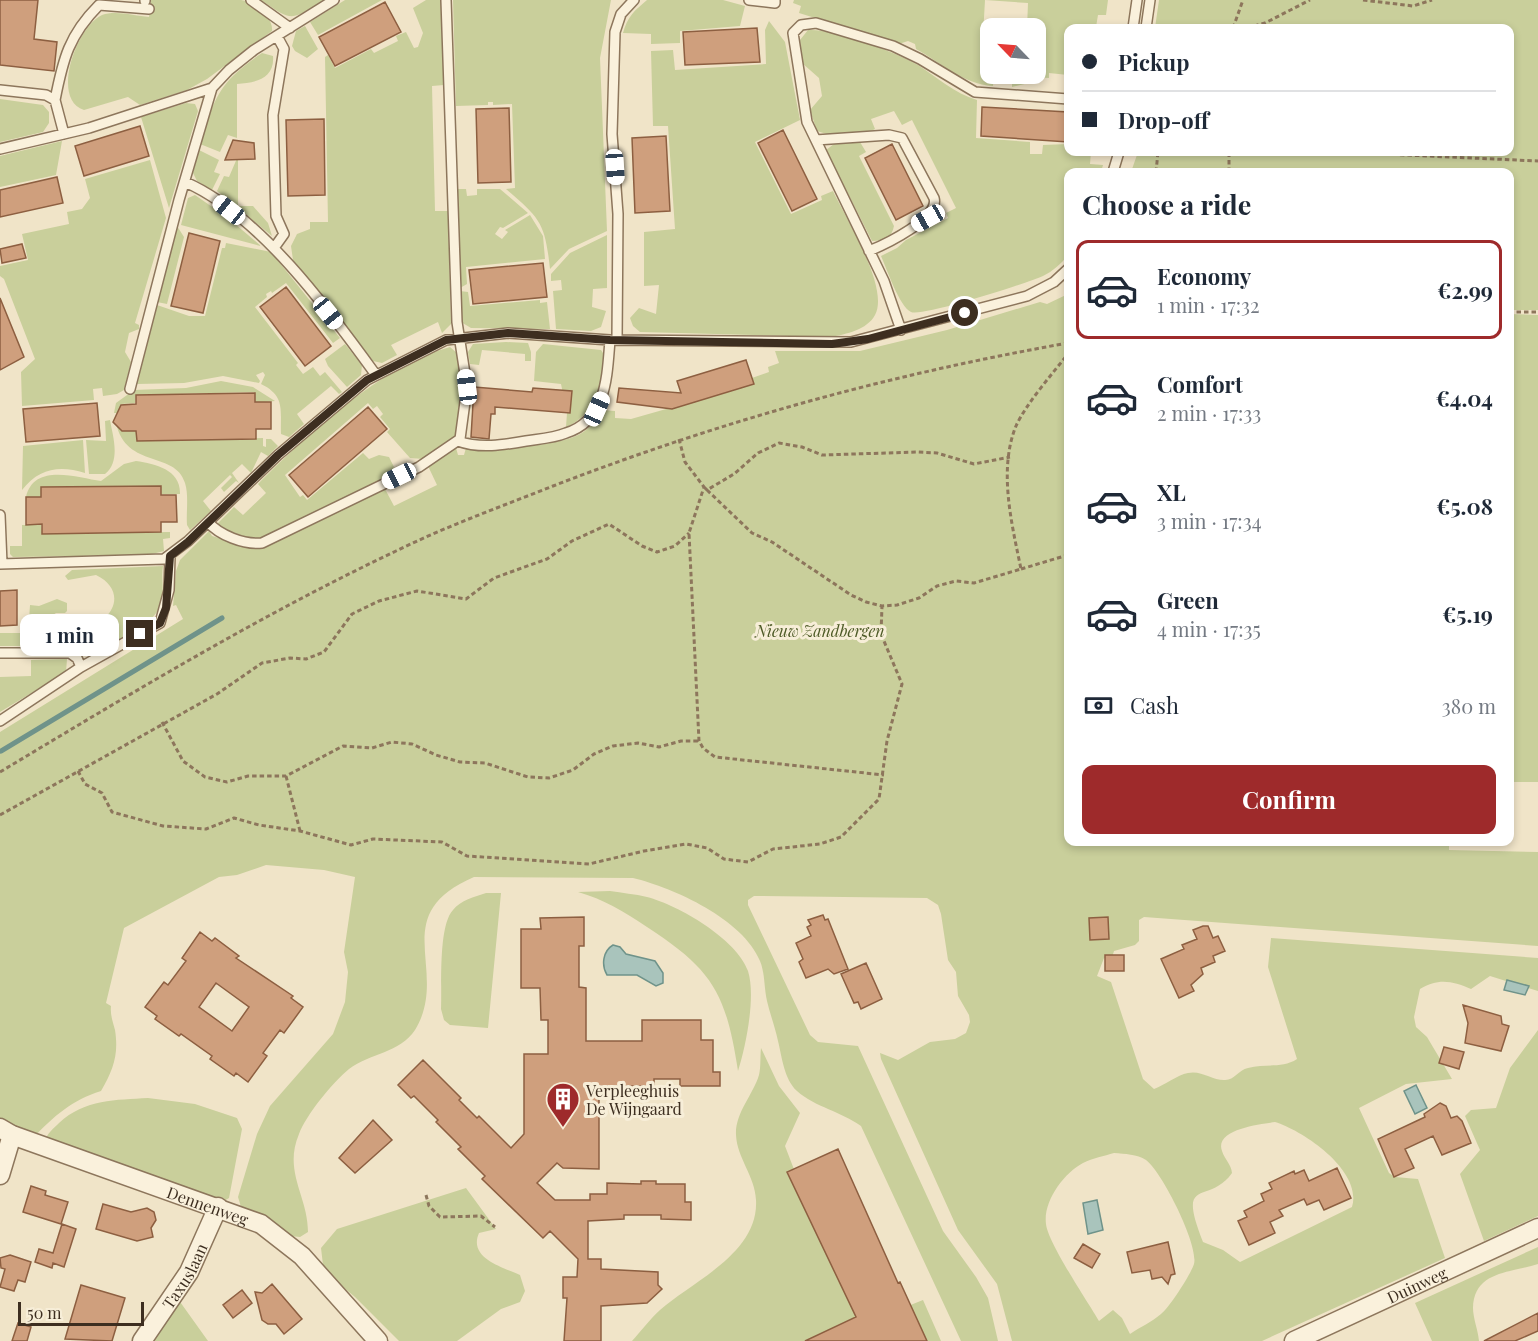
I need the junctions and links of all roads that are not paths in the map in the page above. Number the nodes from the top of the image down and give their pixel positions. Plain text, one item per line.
1 (251, 0) edge
2 (334, 0) edge
3 (446, 0) edge
4 (634, 0) edge
5 (749, 0) edge
6 (775, 0) edge
7 (1137, 0) edge
8 (1150, 0) edge
9 (146, 4) edge
10 (1134, 24) edge
11 (1147, 24) edge
12 (290, 28) junction
13 (277, 36) junction
14 (212, 88) junction
15 (0, 90) edge
16 (1064, 99) edge
17 (55, 100) junction
18 (64, 134) junction
19 (816, 140) junction
20 (0, 149) edge
21 (185, 182) junction
22 (274, 248) junction
23 (869, 251) junction
24 (1064, 273) edge
25 (901, 330) junction
26 (460, 337) junction
27 (613, 340) junction
28 (376, 375) junction
29 (130, 389) dead end
30 (458, 441) junction
31 (0, 515) edge
32 (208, 522) junction
33 (170, 556) junction
34 (1, 564) edge
35 (0, 653) edge
36 (81, 667) junction
37 (0, 721) edge
38 (6, 1131) edge
39 (0, 1175) edge
40 (218, 1207) junction
41 (1538, 1228) edge
42 (142, 1341) edge
43 (378, 1341) edge
44 (1294, 1341) edge

1 - 12 lane
2 - 12 lane
3 - 26 lane
4 - 27 lane
5 - 6 lane
7 - 10 lane
8 - 11 lane
9 - 17 lane
12 - 13 lane
13 - 14 lane
13 - 22 lane
14 - 18 lane
14 - 21 lane
15 - 17 lane
16 - 19 lane
17 - 18 lane
18 - 20 lane
19 - 23 lane
19 - 23 lane
21 - 22 lane
21 - 29 lane
22 - 28 lane
23 - 25 lane
24 - 25 lane
25 - 27 lane
26 - 27 lane
26 - 28 lane
26 - 30 lane
27 - 30 lane
28 - 32 lane
30 - 32 lane
31 - 34 lane
32 - 33 lane
33 - 34 lane
33 - 36 lane
35 - 36 lane
36 - 37 lane
38 - 39 street
38 - 40 street, Dennenweg
40 - 42 street, Taxuslaan
40 - 43 street, Dennenweg
41 - 44 street, Duinweg

